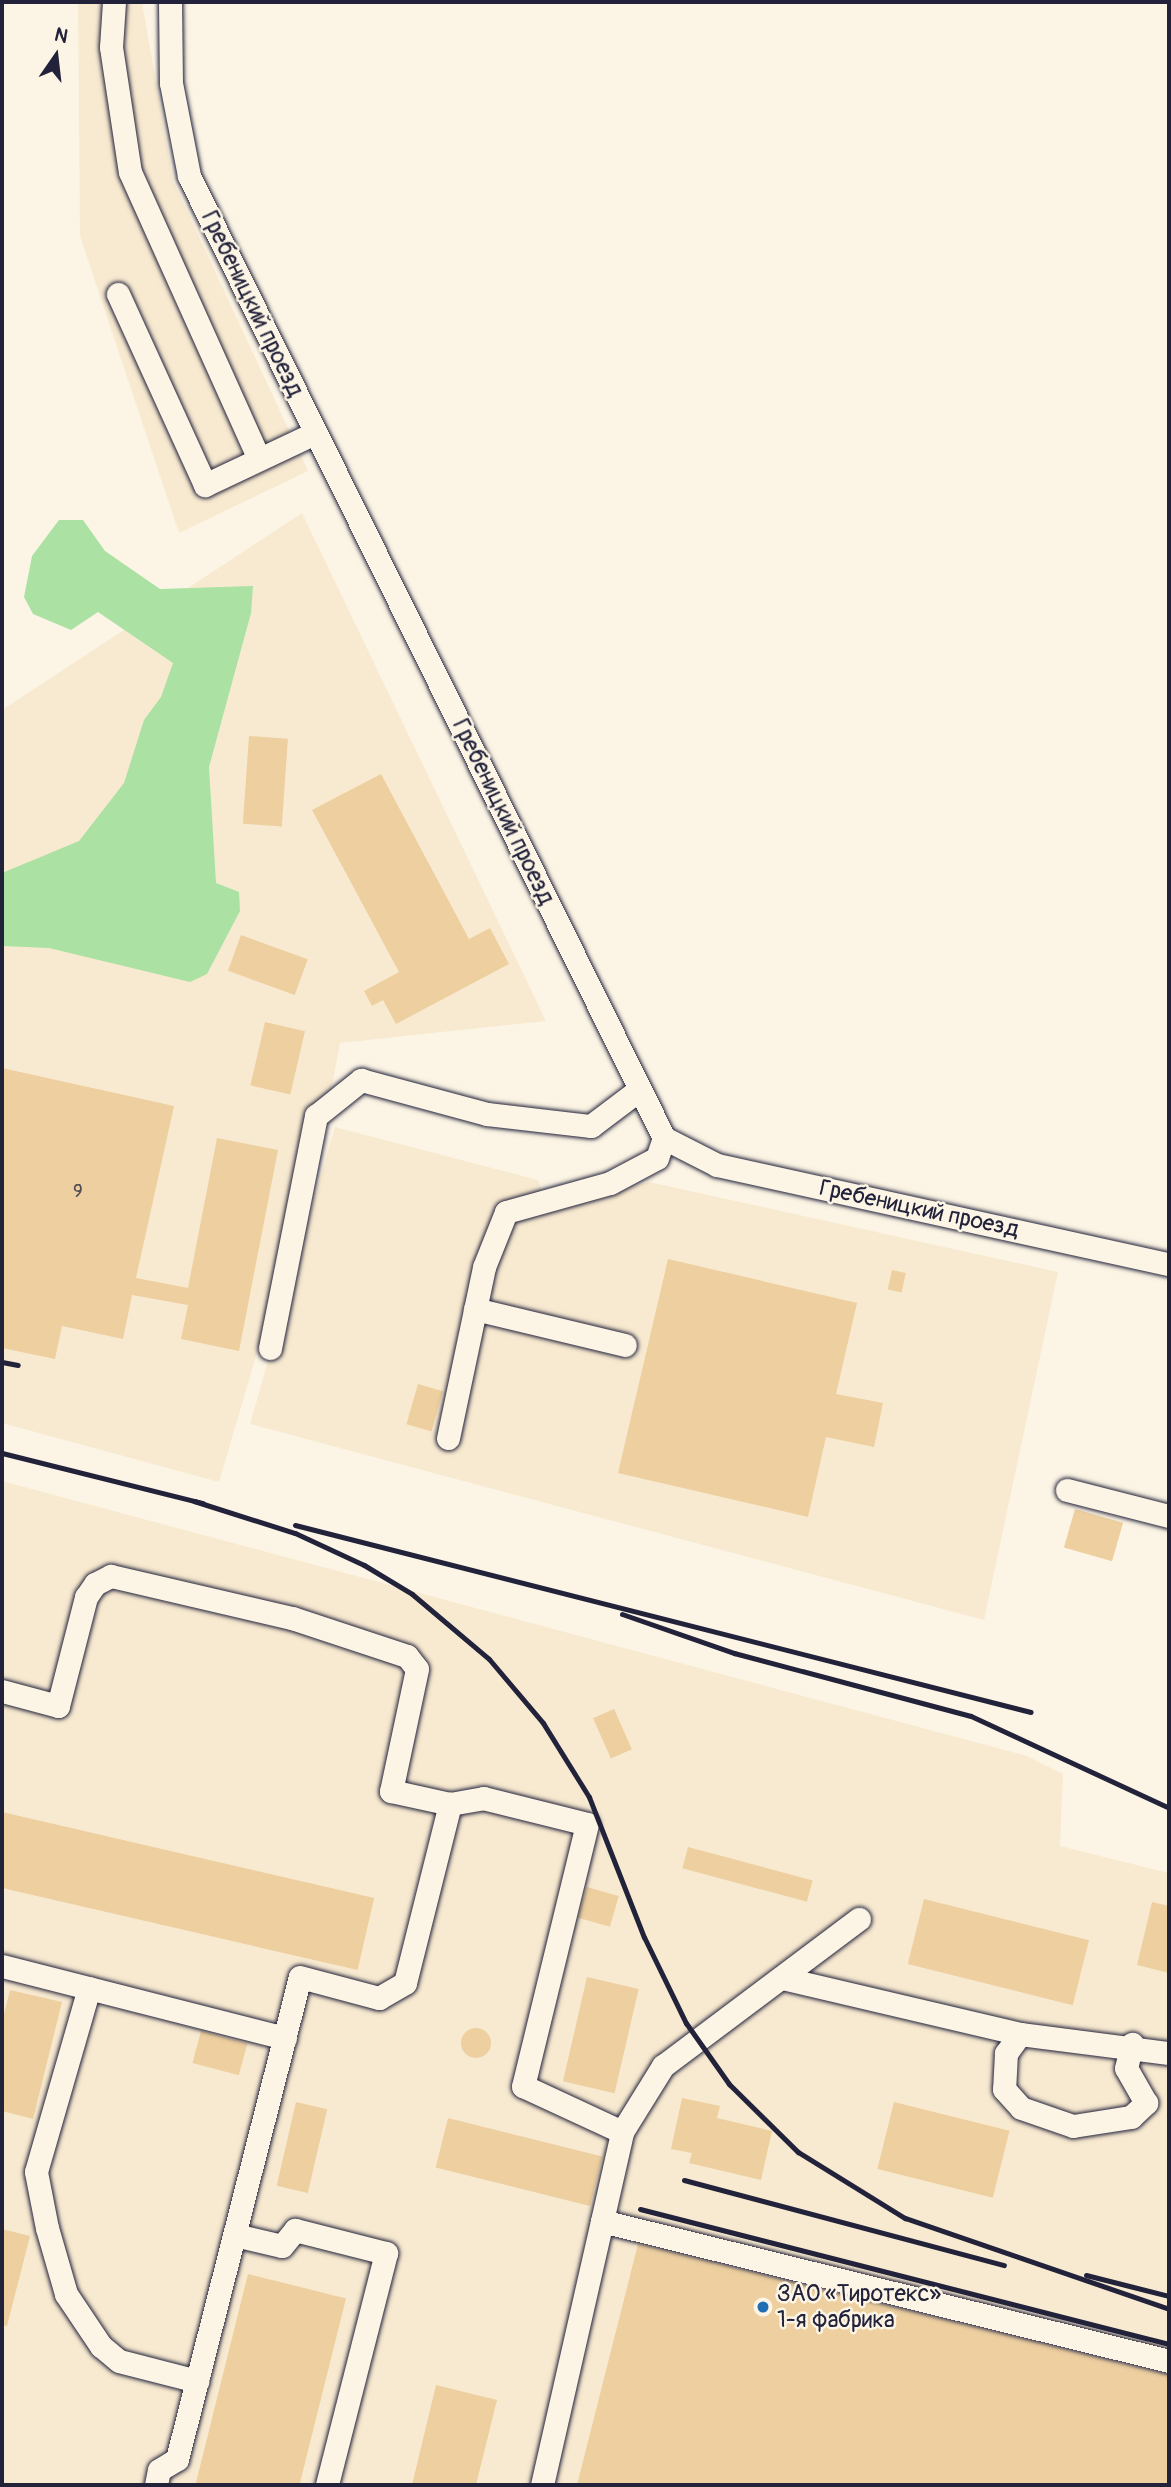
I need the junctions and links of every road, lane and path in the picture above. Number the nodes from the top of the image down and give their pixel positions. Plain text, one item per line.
1 (114, 2) edge
2 (170, 2) edge
3 (118, 294) dead end
4 (316, 433) junction
5 (258, 457) junction
6 (640, 1089) junction
7 (664, 1138) junction
8 (1169, 1264) edge
9 (475, 1309) junction
10 (625, 1345) dead end
11 (270, 1348) dead end
12 (448, 1438) dead end
13 (1068, 1490) dead end
14 (1169, 1516) edge
15 (2, 1692) edge
16 (450, 1804) junction
17 (859, 1919) dead end
18 (2, 1966) edge
19 (782, 1978) junction
20 (89, 1988) junction
21 (1020, 2034) junction
22 (285, 2038) junction
23 (1132, 2043) junction
24 (1169, 2053) edge
25 (622, 2132) junction
26 (602, 2221) junction
27 (234, 2235) junction
28 (1169, 2361) edge
29 (197, 2381) junction
30 (156, 2485) edge
31 (327, 2485) edge
32 (542, 2485) edge

1 - 5 street
2 - 4 street, Гребеницкий проезд
3 - 5 street
4 - 5 street
4 - 6 street, Гребеницкий проезд
6 - 7 street, Гребеницкий проезд
6 - 11 street
7 - 8 street, Гребеницкий проезд
7 - 9 street
9 - 10 street
9 - 12 street
13 - 14 street
15 - 16 street
16 - 22 street
16 - 25 street
17 - 19 street
18 - 20 street
19 - 21 street
19 - 25 street
20 - 22 street
20 - 29 street
21 - 23 street
21 - 23 street
22 - 27 street
23 - 24 street
25 - 26 street
26 - 28 street
26 - 32 street
27 - 29 street
27 - 31 street
29 - 30 street

